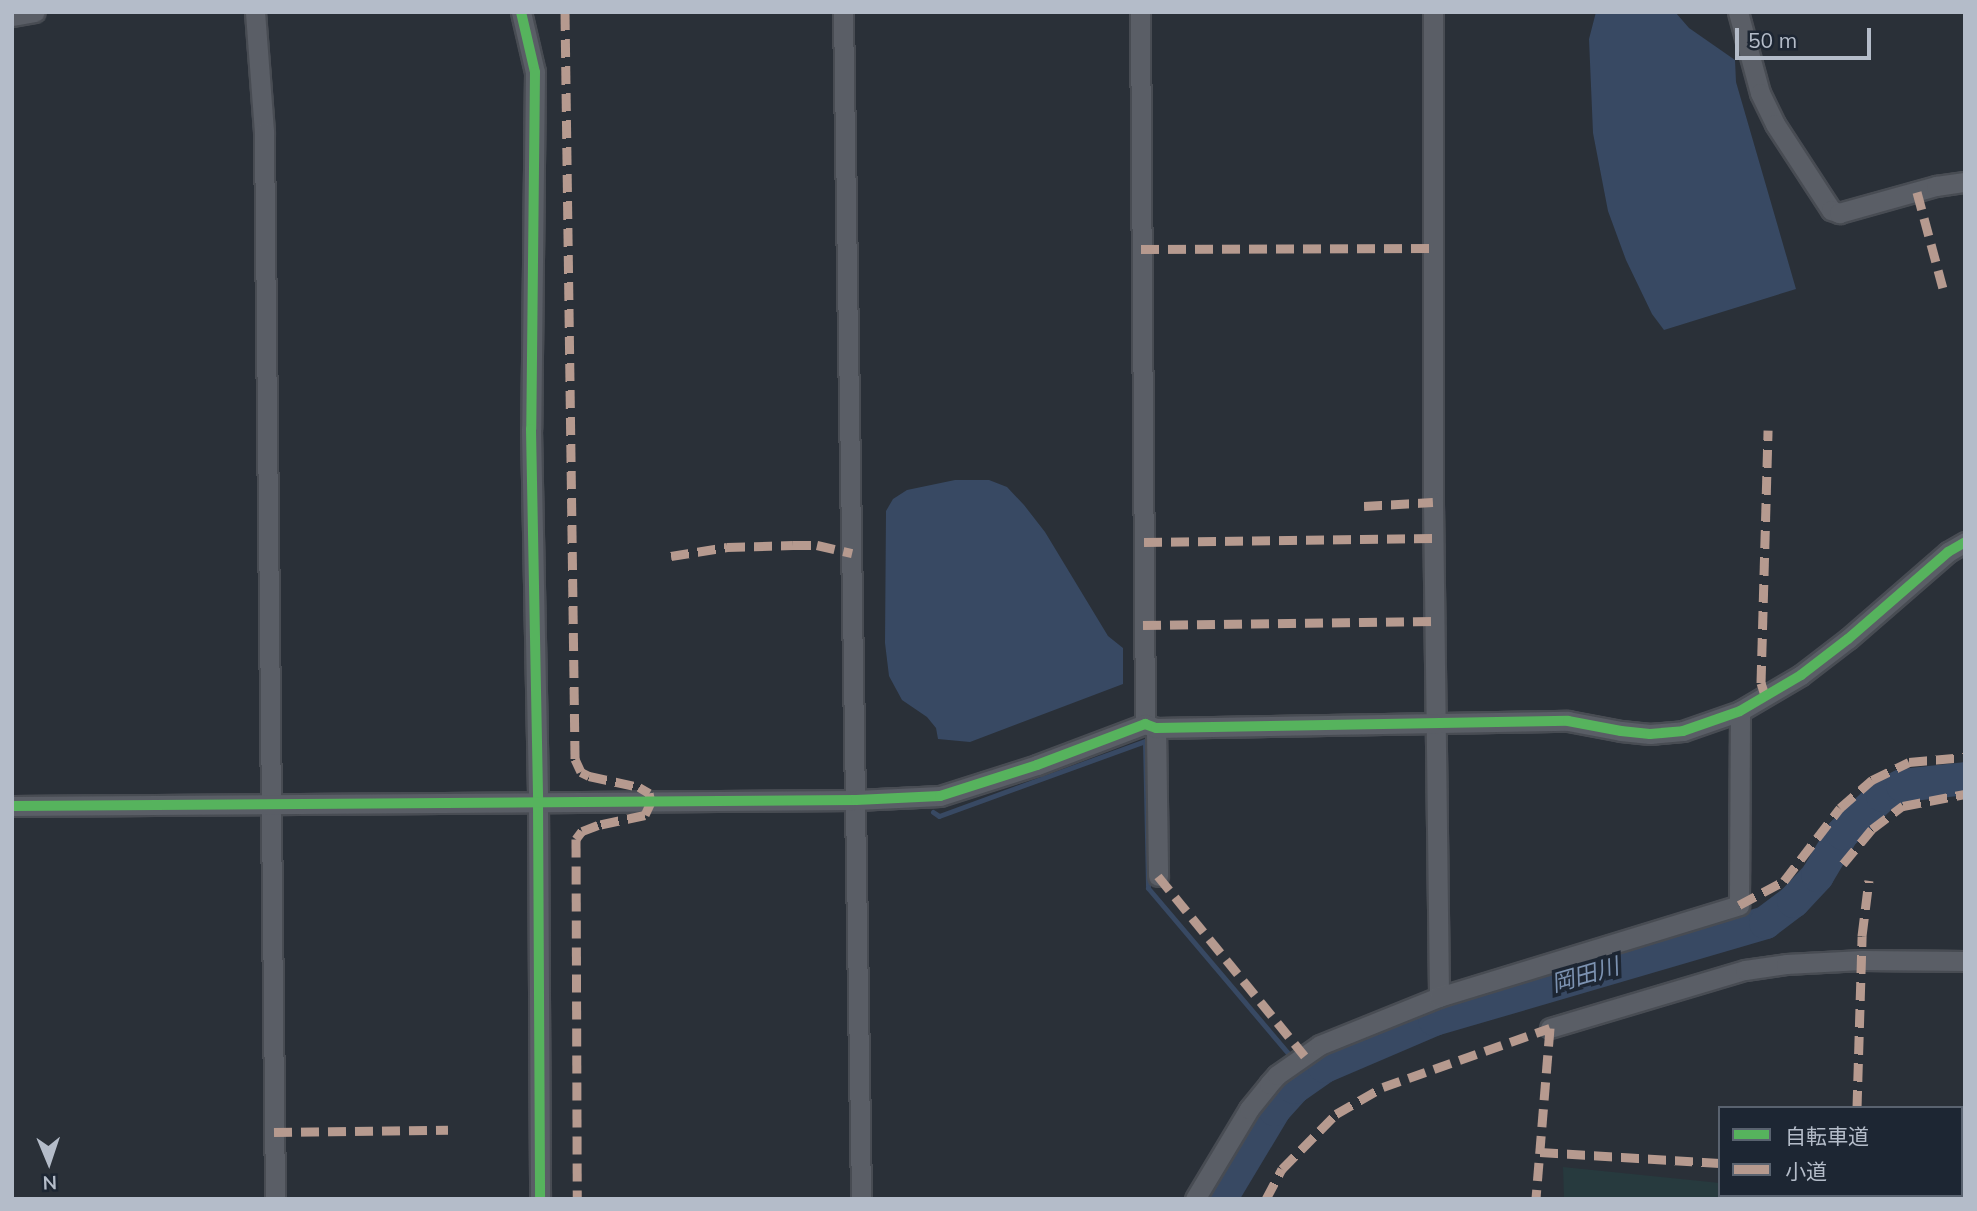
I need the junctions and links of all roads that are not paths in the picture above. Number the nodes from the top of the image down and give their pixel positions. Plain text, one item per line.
1 (35, 12) edge
2 (255, 12) edge
3 (521, 12) edge
4 (843, 12) edge
5 (1140, 12) edge
6 (1433, 12) edge
7 (1738, 12) edge
8 (12, 16) edge
9 (1965, 182) edge
10 (1965, 542) edge
11 (1740, 711) junction
12 (1436, 724) junction
13 (1151, 726) junction
14 (856, 800) junction
15 (273, 802) junction
16 (538, 802) junction
17 (12, 806) edge
18 (1158, 876) dead end
19 (1965, 961) edge
20 (1439, 997) junction
21 (1550, 1028) dead end
22 (275, 1199) edge
23 (540, 1199) edge
24 (861, 1199) edge
25 (1195, 1199) edge

1 - 8 street
2 - 15 street
3 - 16 street
4 - 14 street
5 - 13 street
6 - 12 street
7 - 9 street
10 - 11 street
11 - 12 street
11 - 20 street
12 - 13 street
12 - 20 street
13 - 14 street
13 - 18 street
14 - 16 street
14 - 24 street
15 - 16 street
15 - 17 street
15 - 22 street
16 - 23 street
19 - 21 street
20 - 25 street

